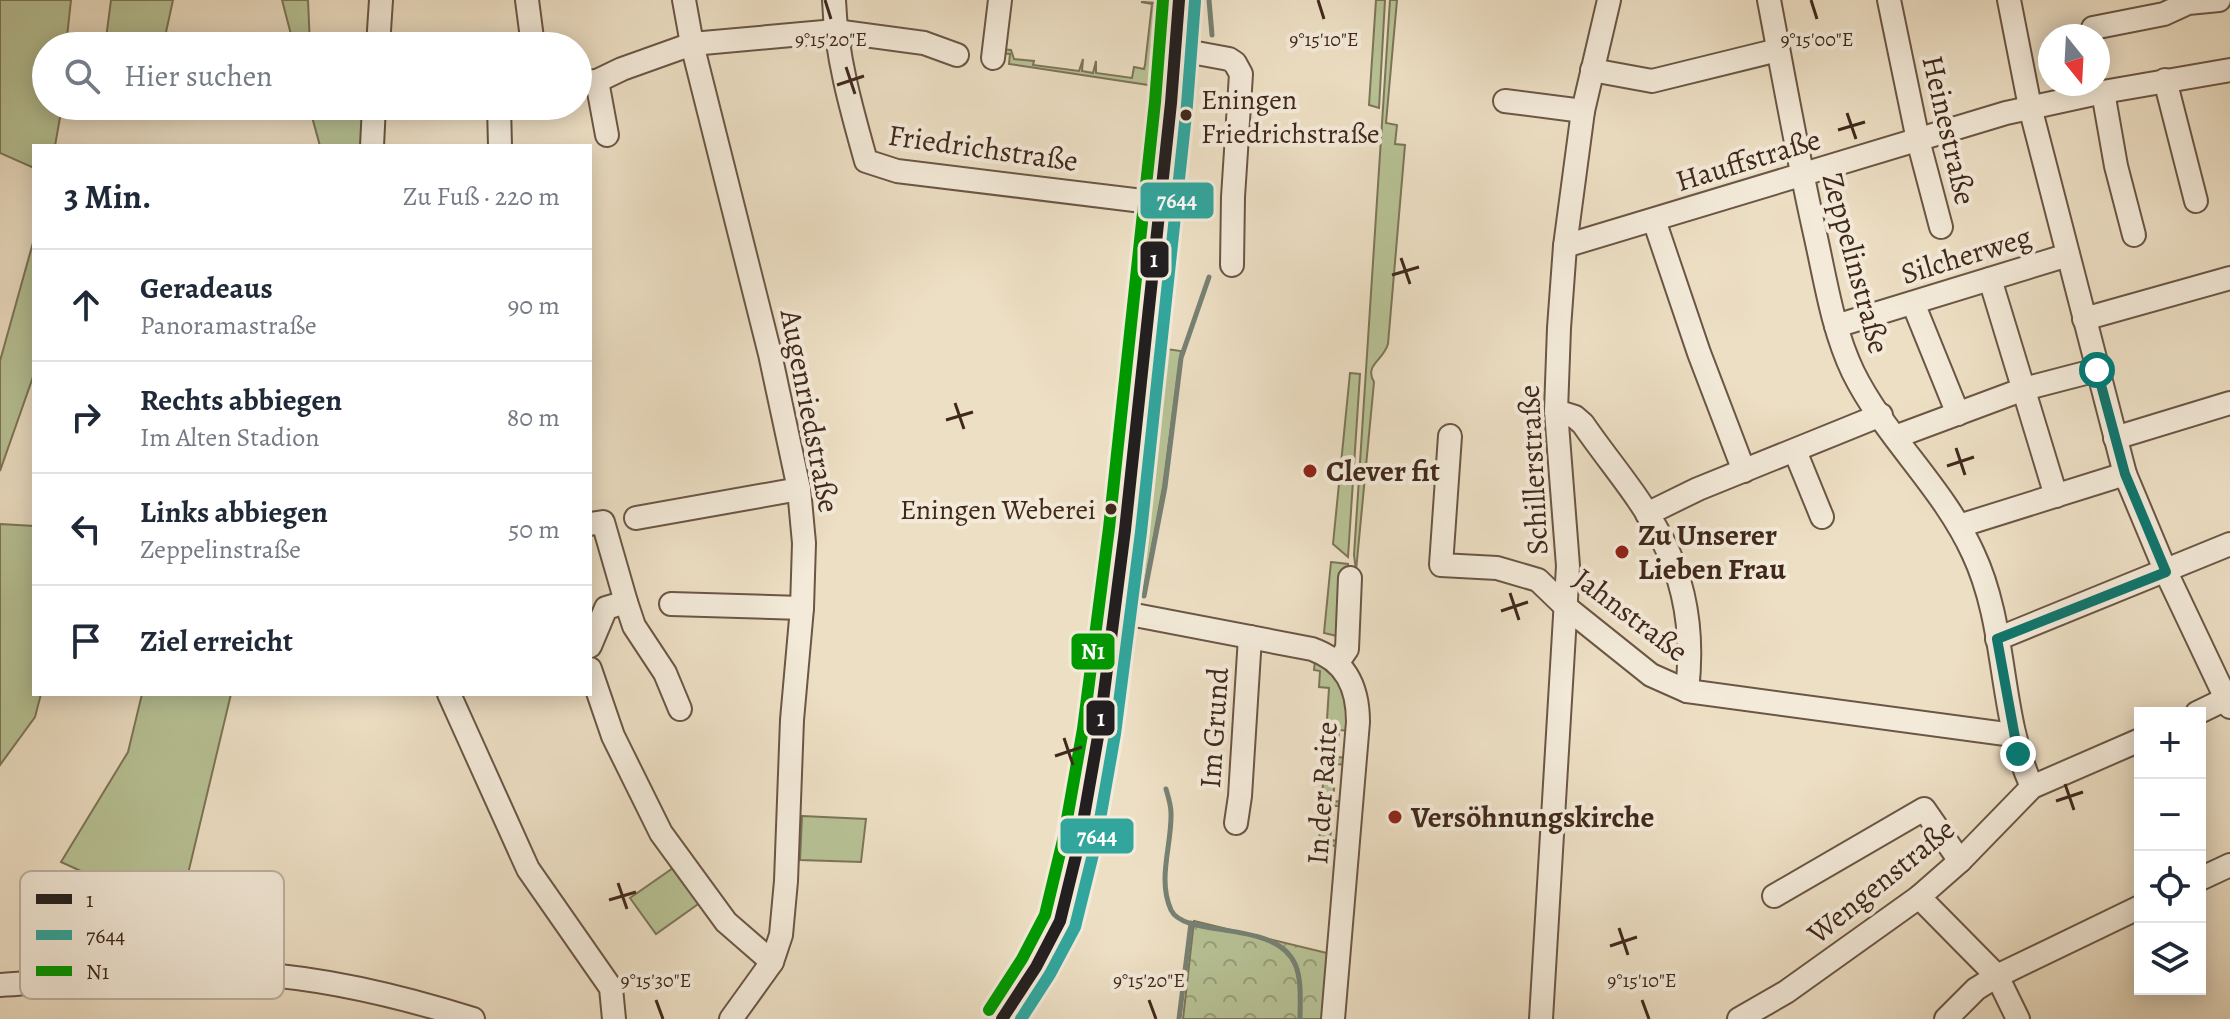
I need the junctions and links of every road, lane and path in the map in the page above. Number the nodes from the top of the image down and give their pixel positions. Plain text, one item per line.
1 (381, 0) edge
2 (527, 0) edge
3 (684, 0) edge
4 (834, 0) edge
5 (1000, 0) edge
6 (1179, 0) edge
7 (1609, 0) edge
8 (1769, 0) edge
9 (1889, 0) edge
10 (2009, 0) edge
11 (2219, 0) edge
12 (2110, 25) edge
13 (835, 31) junction
14 (379, 32) edge
15 (531, 32) edge
16 (692, 44) junction
17 (1175, 49) junction
18 (1778, 50) junction
19 (957, 55) dead end
20 (993, 58) dead end
21 (1592, 70) junction
22 (2230, 70) edge
23 (592, 80) edge
24 (2165, 80) junction
25 (2110, 91) edge
26 (592, 92) edge
27 (2084, 96) edge
28 (2104, 96) edge
29 (1505, 101) dead end
30 (2030, 107) junction
31 (1583, 111) junction
32 (373, 120) edge
33 (499, 120) edge
34 (607, 135) dead end
35 (1918, 140) junction
36 (372, 144) edge
37 (500, 144) edge
38 (1802, 175) junction
39 (2196, 201) dead end
40 (1159, 203) junction
41 (1654, 220) junction
42 (1941, 227) dead end
43 (2134, 235) dead end
44 (1565, 246) junction
45 (2068, 255) junction
46 (1232, 265) dead end
47 (2230, 278) edge
48 (1990, 279) junction
49 (1913, 303) junction
50 (2084, 319) junction
51 (1836, 326) junction
52 (2097, 370) junction
53 (2024, 389) junction
54 (2230, 403) edge
55 (1556, 411) junction
56 (1958, 414) junction
57 (1881, 415) junction
58 (1450, 436) dead end
59 (1895, 437) junction
60 (2115, 438) junction
61 (1795, 451) junction
62 (1744, 471) junction
63 (2125, 474) junction
64 (799, 489) junction
65 (2056, 496) junction
66 (1647, 514) junction
67 (1822, 517) dead end
68 (636, 518) dead end
69 (596, 523) edge
70 (1959, 526) junction
71 (2230, 544) edge
72 (2166, 572) junction
73 (1350, 578) dead end
74 (626, 602) junction
75 (671, 604) dead end
76 (1566, 607) junction
77 (802, 608) junction
78 (1114, 611) junction
79 (1250, 637) junction
80 (1997, 639) junction
81 (592, 641) edge
82 (1338, 662) junction
83 (592, 675) edge
84 (1687, 691) junction
85 (450, 696) edge
86 (2229, 701) edge
87 (680, 709) dead end
88 (2206, 710) edge
89 (2013, 735) junction
90 (2134, 743) edge
91 (2032, 787) junction
92 (1236, 823) dead end
93 (1960, 861) junction
94 (2230, 865) edge
95 (2206, 876) edge
96 (1774, 896) dead end
97 (1919, 897) junction
98 (2134, 910) edge
99 (772, 962) junction
100 (1997, 976) junction
101 (284, 978) edge
102 (20, 984) edge
103 (0, 985) edge
104 (473, 1019) edge
105 (614, 1019) edge
106 (731, 1019) edge
107 (1002, 1019) edge
108 (1333, 1019) edge
109 (1541, 1019) edge
110 (1739, 1019) edge
111 (1946, 1019) edge
112 (2018, 1019) edge

1 - 14 street
2 - 15 street
3 - 16 street, Augenriedstraße
4 - 13 street, Friedrichstraße
5 - 20 street
6 - 17 main road
7 - 21 street, Schillerstraße
8 - 18 street, Zeppelinstraße
9 - 35 street, Heinestraße
10 - 30 street
11 - 12 street
13 - 16 street
13 - 19 street
13 - 40 street, Friedrichstraße
16 - 23 street
16 - 64 street, Augenriedstraße
17 - 40 main road
17 - 46 street
18 - 21 street
18 - 38 street, Zeppelinstraße
21 - 31 street, Schillerstraße
22 - 24 street, Hauffstraße
24 - 25 street, Hauffstraße
24 - 39 street
26 - 34 street
27 - 30 street, Hauffstraße
28 - 43 street
29 - 31 street
30 - 35 street, Hauffstraße
30 - 45 street
31 - 44 street, Schillerstraße
32 - 36 street
33 - 37 street
35 - 38 street, Hauffstraße
35 - 42 street, Heinestraße
38 - 41 street, Hauffstraße
38 - 51 street, Zeppelinstraße
40 - 78 main road
41 - 44 street, Hauffstraße
41 - 62 street
44 - 55 street, Schillerstraße
45 - 48 street, Silcherweg
45 - 50 street
47 - 50 street
48 - 49 street, Silcherweg
48 - 53 street
49 - 51 street, Silcherweg
49 - 56 street
50 - 52 street
51 - 57 street, Zeppelinstraße
52 - 53 street
52 - 60 street
53 - 56 street
53 - 65 street
54 - 60 street
55 - 66 street
55 - 76 street, Schillerstraße
56 - 59 street
57 - 59 street, Zeppelinstraße
57 - 61 street
58 - 76 street, Jahnstraße
59 - 70 street, Zeppelinstraße
60 - 63 street
61 - 62 street
61 - 67 street
62 - 66 street
63 - 65 street
63 - 72 street
64 - 68 street
64 - 77 street, Augenriedstraße
65 - 70 street
66 - 84 street
69 - 74 street
70 - 80 street, Zeppelinstraße
71 - 72 street
72 - 80 street
72 - 86 street
73 - 82 street
74 - 81 street
74 - 87 street
75 - 77 street
76 - 84 street, Jahnstraße
76 - 109 street, Schillerstraße
77 - 99 street, Augenriedstraße
78 - 79 street
78 - 107 main road
79 - 82 street
79 - 92 street, Im Grund
80 - 89 street, Zeppelinstraße
82 - 108 street, In der Raite
83 - 99 street
84 - 89 street, Jahnstraße
85 - 105 street
86 - 88 street
89 - 91 street, Zeppelinstraße
90 - 91 street, Wengenstraße
91 - 93 street, Wengenstraße
93 - 96 street
93 - 97 street, Wengenstraße
94 - 95 street
97 - 100 street
97 - 110 street, Wengenstraße
98 - 100 street
99 - 106 street, Augenriedstraße
100 - 111 street
100 - 112 street
101 - 104 street
102 - 103 street

